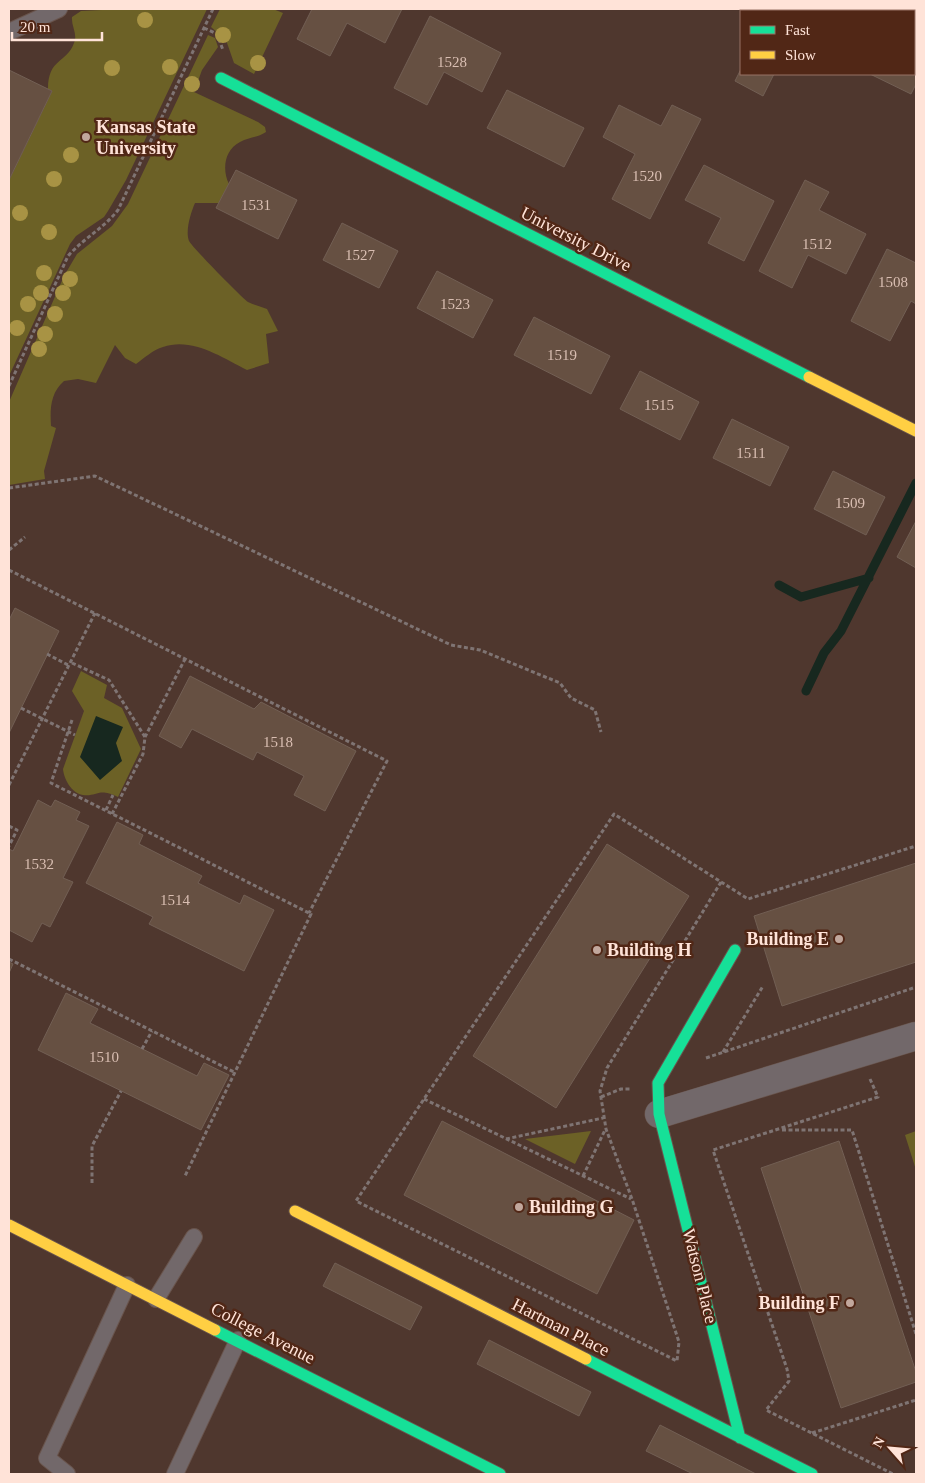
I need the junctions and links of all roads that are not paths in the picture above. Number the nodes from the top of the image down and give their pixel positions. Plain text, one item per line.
1 (59, 9) edge
2 (9, 32) edge
3 (221, 78) dead end
4 (916, 431) edge
5 (735, 950) dead end
6 (916, 1036) edge
7 (659, 1114) junction
8 (295, 1211) dead end
9 (9, 1225) edge
10 (194, 1237) dead end
11 (127, 1285) junction
12 (156, 1299) junction
13 (238, 1340) junction
14 (740, 1438) junction
15 (67, 1474) edge
16 (175, 1474) edge
17 (500, 1474) edge
18 (812, 1474) edge

1 - 2 lane
3 - 4 street, University Drive
5 - 7 street, Watson Place
6 - 7 street
7 - 14 street, Watson Place
8 - 14 street, Hartman Place
9 - 11 street, College Avenue
10 - 12 lane
11 - 12 street, College Avenue
11 - 15 lane
12 - 13 street, College Avenue
13 - 16 lane
13 - 17 street, College Avenue
14 - 18 street, Hartman Place

